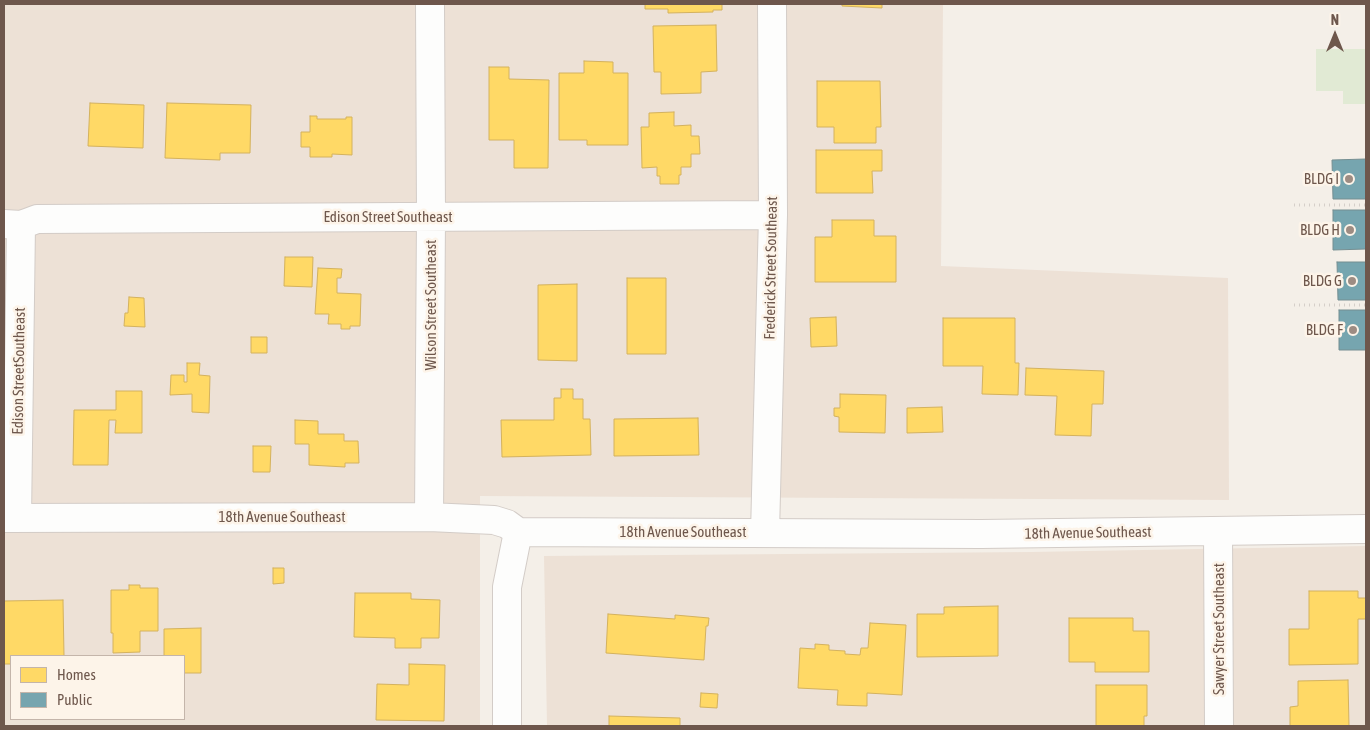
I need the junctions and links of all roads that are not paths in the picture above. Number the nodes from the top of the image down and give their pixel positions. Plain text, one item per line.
1 (430, 4) edge
2 (772, 4) edge
3 (773, 215) junction
4 (431, 217) junction
5 (12, 224) edge
6 (429, 517) junction
7 (11, 518) edge
8 (1366, 529) edge
9 (1218, 531) junction
10 (518, 532) junction
11 (765, 533) junction
12 (507, 726) edge
13 (1219, 726) edge

1 - 4 street, Wilson Street Southeast
2 - 3 street, Frederick Street Southeast
3 - 4 street, Edison Street Southeast
3 - 11 street, Frederick Street Southeast
4 - 5 street, Edison Street Southeast
4 - 6 street, Wilson Street Southeast
5 - 7 street, Edison StreetSoutheast
6 - 7 street, 18th Avenue Southeast
6 - 10 street, 18th Avenue Southeast
8 - 9 street, 18th Avenue Southeast
9 - 11 street, 18th Avenue Southeast
9 - 13 street, Sawyer Street Southeast
10 - 11 street, 18th Avenue Southeast
10 - 12 street

